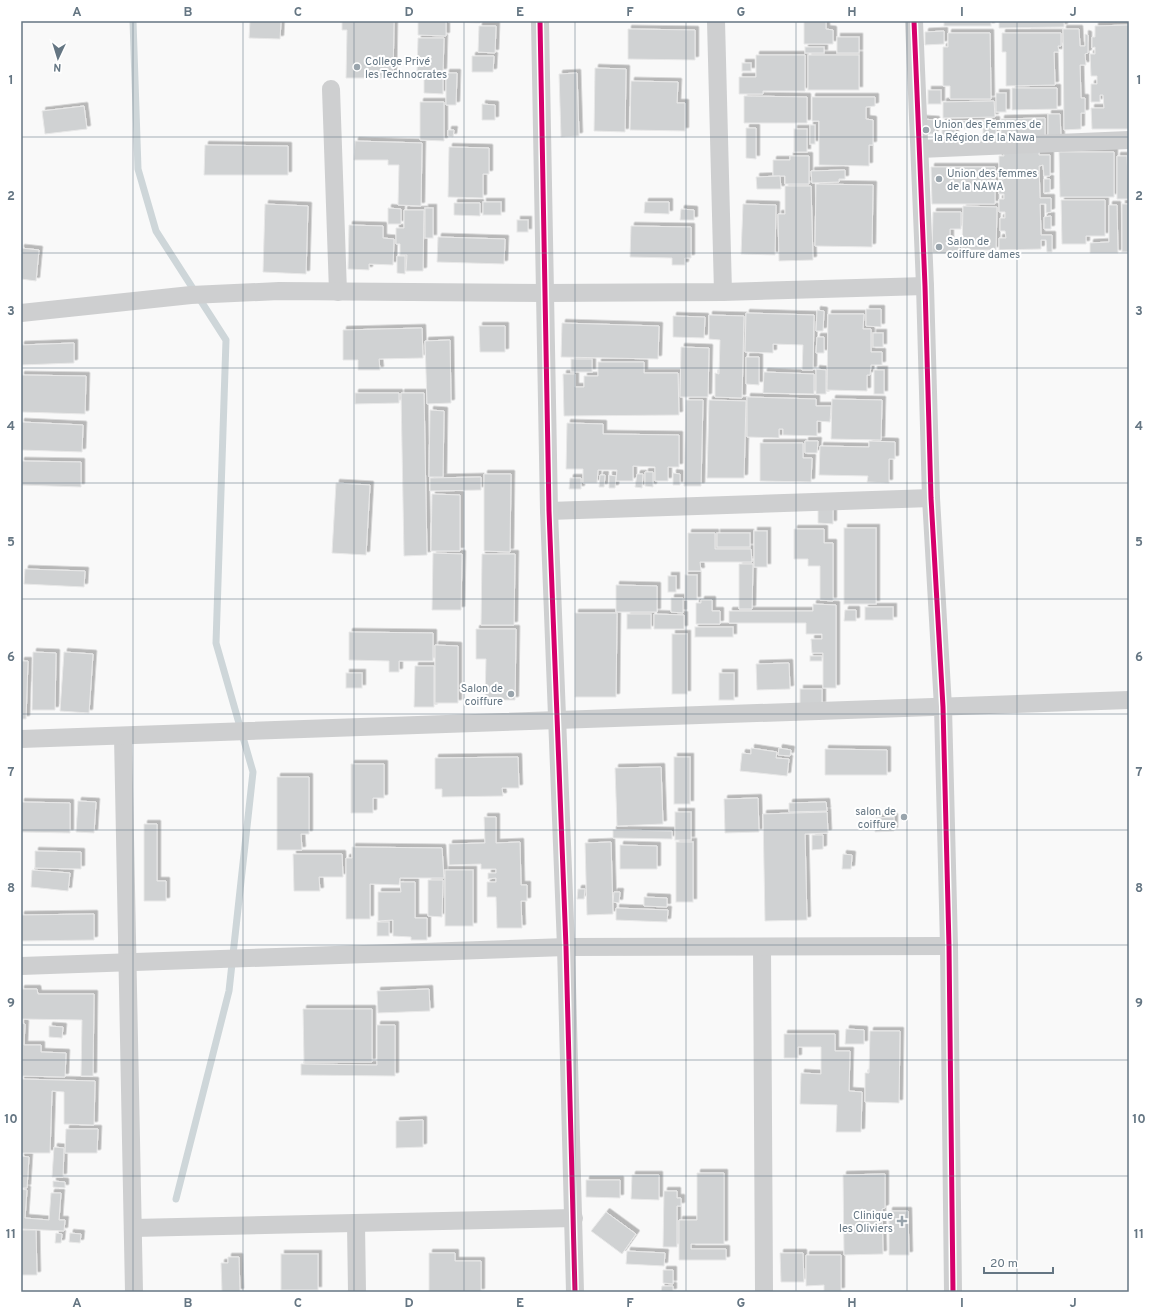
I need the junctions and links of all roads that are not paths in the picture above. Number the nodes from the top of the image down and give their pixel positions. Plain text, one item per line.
1 (540, 21) edge
2 (716, 21) edge
3 (914, 21) edge
4 (331, 89) dead end
5 (1129, 140) edge
6 (920, 149) junction
7 (925, 286) junction
8 (338, 292) junction
9 (723, 292) junction
10 (544, 293) junction
11 (21, 313) edge
12 (931, 498) junction
13 (549, 511) junction
14 (1129, 700) edge
15 (943, 707) junction
16 (557, 720) junction
17 (123, 736) junction
18 (21, 740) edge
19 (949, 946) junction
20 (566, 947) junction
21 (762, 947) junction
22 (126, 963) junction
23 (21, 966) edge
24 (574, 1218) junction
25 (356, 1224) junction
26 (133, 1228) junction
27 (134, 1292) edge
28 (357, 1292) edge
29 (575, 1292) edge
30 (764, 1292) edge
31 (953, 1292) edge

1 - 10 street
2 - 9 street
3 - 6 street
4 - 8 street
5 - 6 street
6 - 7 street
7 - 9 street
7 - 12 street
8 - 10 street
8 - 11 street
9 - 10 street
10 - 13 street
12 - 13 street
12 - 15 street
13 - 16 street
14 - 15 street
15 - 16 street
15 - 19 street
16 - 17 street
16 - 20 street
17 - 18 street
17 - 22 street
19 - 21 street
19 - 31 street
20 - 21 street
20 - 22 street
20 - 24 street
21 - 30 street
22 - 23 street
22 - 26 street
24 - 25 street
24 - 29 street
25 - 26 street
25 - 28 street
26 - 27 street

